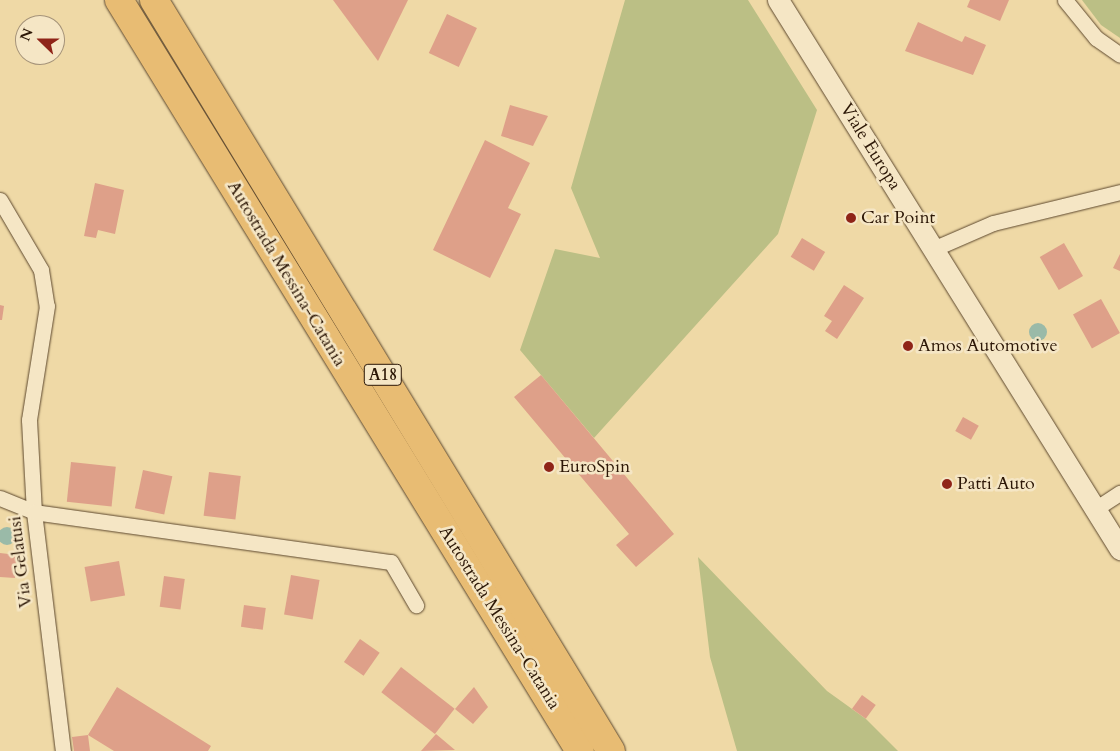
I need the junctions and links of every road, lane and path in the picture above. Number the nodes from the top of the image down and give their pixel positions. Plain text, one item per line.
1 (119, 0) edge
2 (137, 0) edge
3 (154, 0) edge
4 (778, 0) edge
5 (1065, 0) edge
6 (1120, 55) edge
7 (1120, 192) edge
8 (0, 200) edge
9 (0, 226) edge
10 (16, 227) junction
11 (933, 249) junction
12 (1120, 493) edge
13 (0, 498) edge
14 (1095, 509) junction
15 (34, 512) junction
16 (1120, 548) edge
17 (416, 605) dead end
18 (62, 751) edge
19 (580, 751) edge
20 (593, 751) edge
21 (611, 751) edge

1 - 19 highway, Autostrada Messina-Catania / A18
2 - 20 highway
3 - 21 highway, Autostrada Messina-Catania / A18
4 - 11 main road, Viale Europa
5 - 6 street
7 - 11 street
8 - 10 street, Via Gelatusi
9 - 10 street
10 - 15 street, Via Gelatusi
11 - 14 main road, Viale Europa
12 - 14 street
13 - 15 street
14 - 16 main road, Viale Europa
15 - 17 street
15 - 18 street, Via Gelatusi

